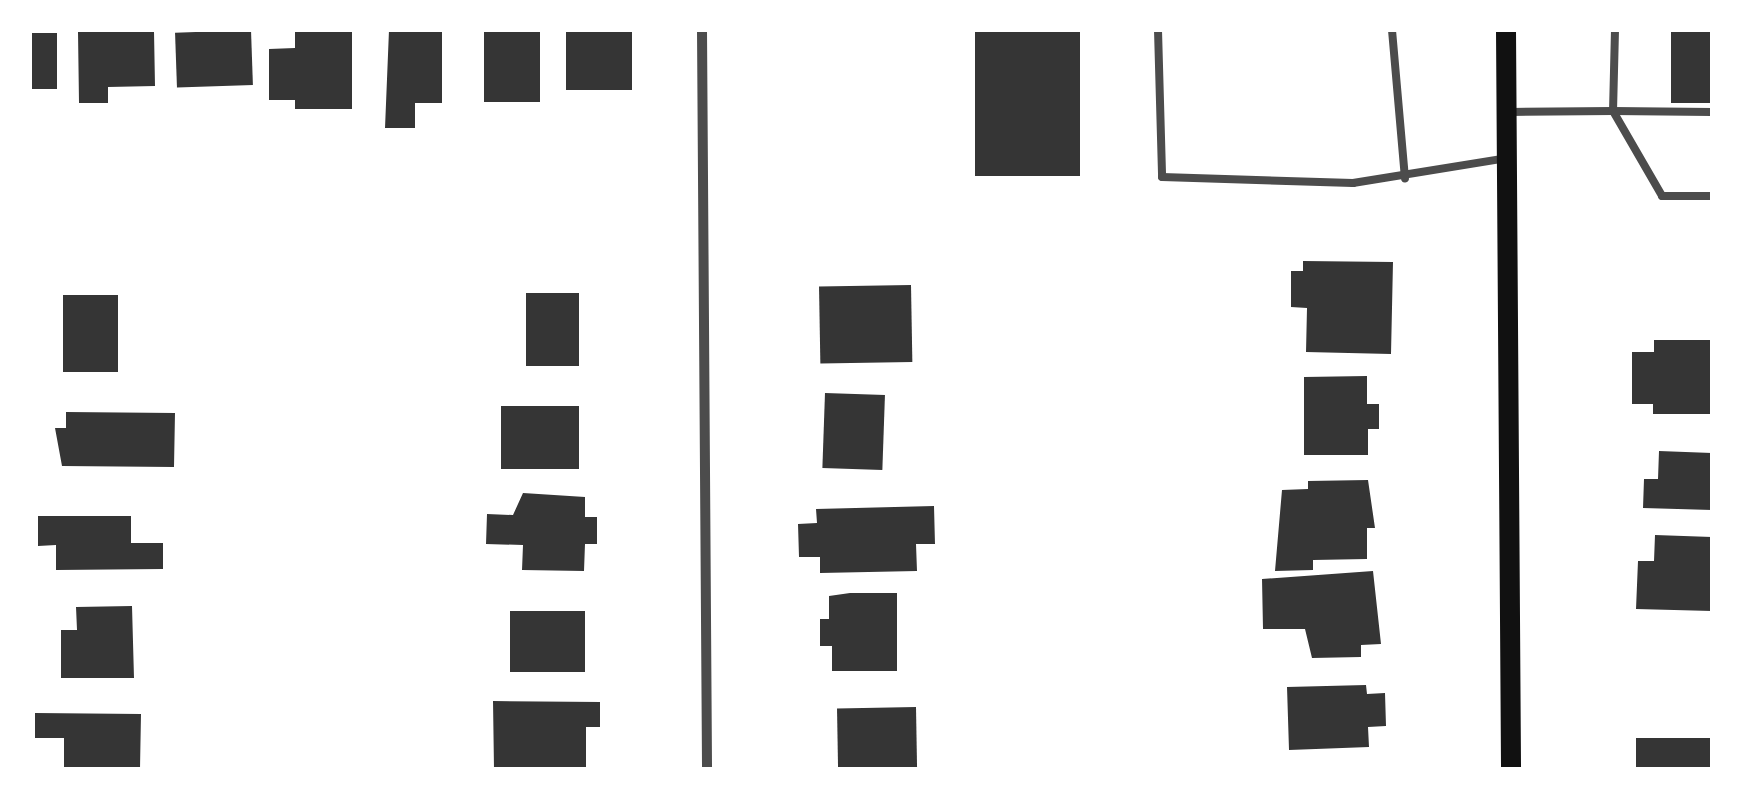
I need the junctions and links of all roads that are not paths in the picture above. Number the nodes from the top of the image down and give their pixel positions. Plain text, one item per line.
1 (702, 30) edge
2 (1158, 30) edge
3 (1392, 30) edge
4 (1506, 30) edge
5 (1615, 30) edge
6 (1613, 111) junction
7 (1507, 112) junction
8 (1712, 112) edge
9 (1507, 158) junction
10 (1405, 178) junction
11 (1712, 196) edge
12 (707, 769) edge
13 (1511, 769) edge

1 - 12 street
2 - 10 lane
3 - 10 lane
4 - 7 main road
5 - 6 lane
6 - 7 lane
6 - 8 lane
6 - 11 lane
7 - 9 main road
9 - 10 lane
9 - 13 main road

